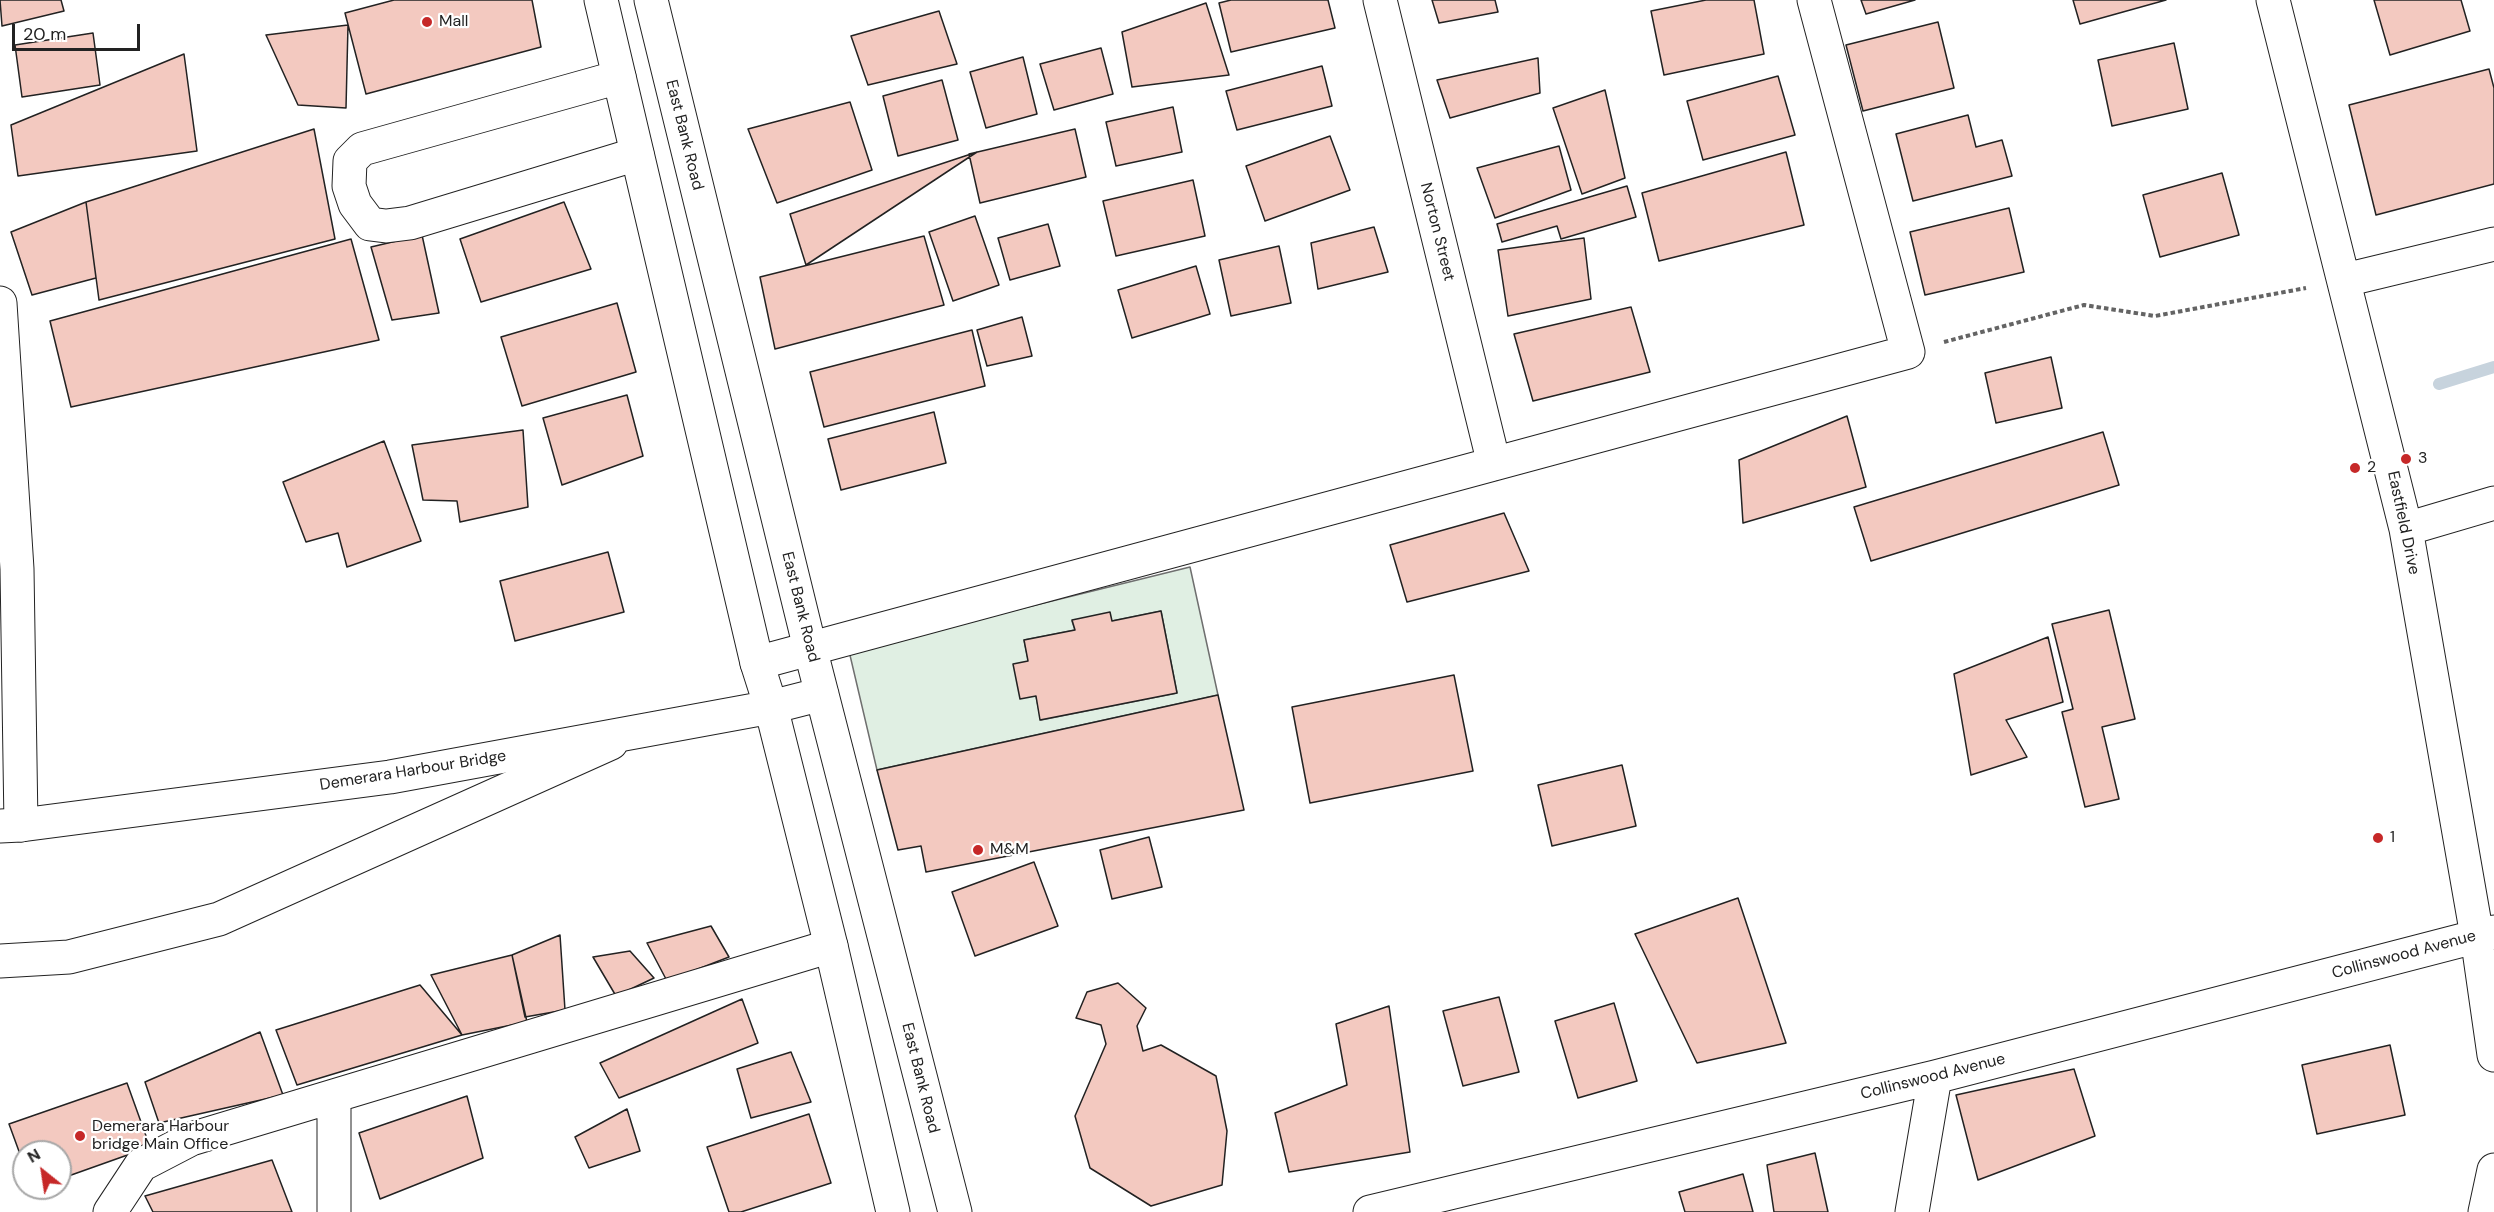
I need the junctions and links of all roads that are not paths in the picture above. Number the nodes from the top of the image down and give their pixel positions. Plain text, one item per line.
1 (601, 0) edge
2 (651, 0) edge
3 (1380, 0) edge
4 (1814, 0) edge
5 (2273, 0) edge
6 (619, 77) junction
7 (637, 154) junction
8 (2494, 244) edge
9 (2345, 280) junction
10 (0, 303) edge
11 (1494, 464) junction
12 (2494, 502) edge
13 (2406, 529) junction
14 (810, 648) junction
15 (757, 663) junction
16 (822, 694) junction
17 (771, 708) junction
18 (632, 733) junction
19 (11, 825) edge
20 (2485, 934) edge
21 (831, 946) junction
22 (0, 961) edge
23 (2494, 1055) edge
24 (1935, 1077) junction
25 (334, 1097) junction
26 (2494, 1170) edge
27 (110, 1212) edge
28 (334, 1212) edge
29 (893, 1212) edge
30 (955, 1212) edge
31 (1370, 1212) edge
32 (1912, 1212) edge
33 (2485, 1212) edge

1 - 6 street
2 - 14 street, East Bank Road
3 - 11 street, Norton Street
4 - 11 street
5 - 9 street, Eastfield Drive
6 - 7 street
6 - 7 street
7 - 15 street
8 - 9 street
9 - 13 street, Eastfield Drive
10 - 19 street
11 - 14 street
12 - 13 street
13 - 20 street, Eastfield Drive
14 - 15 street
14 - 16 street, East Bank Road
15 - 17 street
16 - 17 street, Demerara Harbour Bridge
16 - 30 street, East Bank Road
17 - 18 street, Demerara Harbour Bridge
17 - 21 street
18 - 19 street, Demerara Harbour Bridge
18 - 22 street
20 - 23 street, Eastfield Drive
20 - 24 street, Collinswood Avenue
21 - 25 street
21 - 29 street
24 - 31 street, Collinswood Avenue
24 - 32 street
25 - 27 street
25 - 28 street
26 - 33 street

